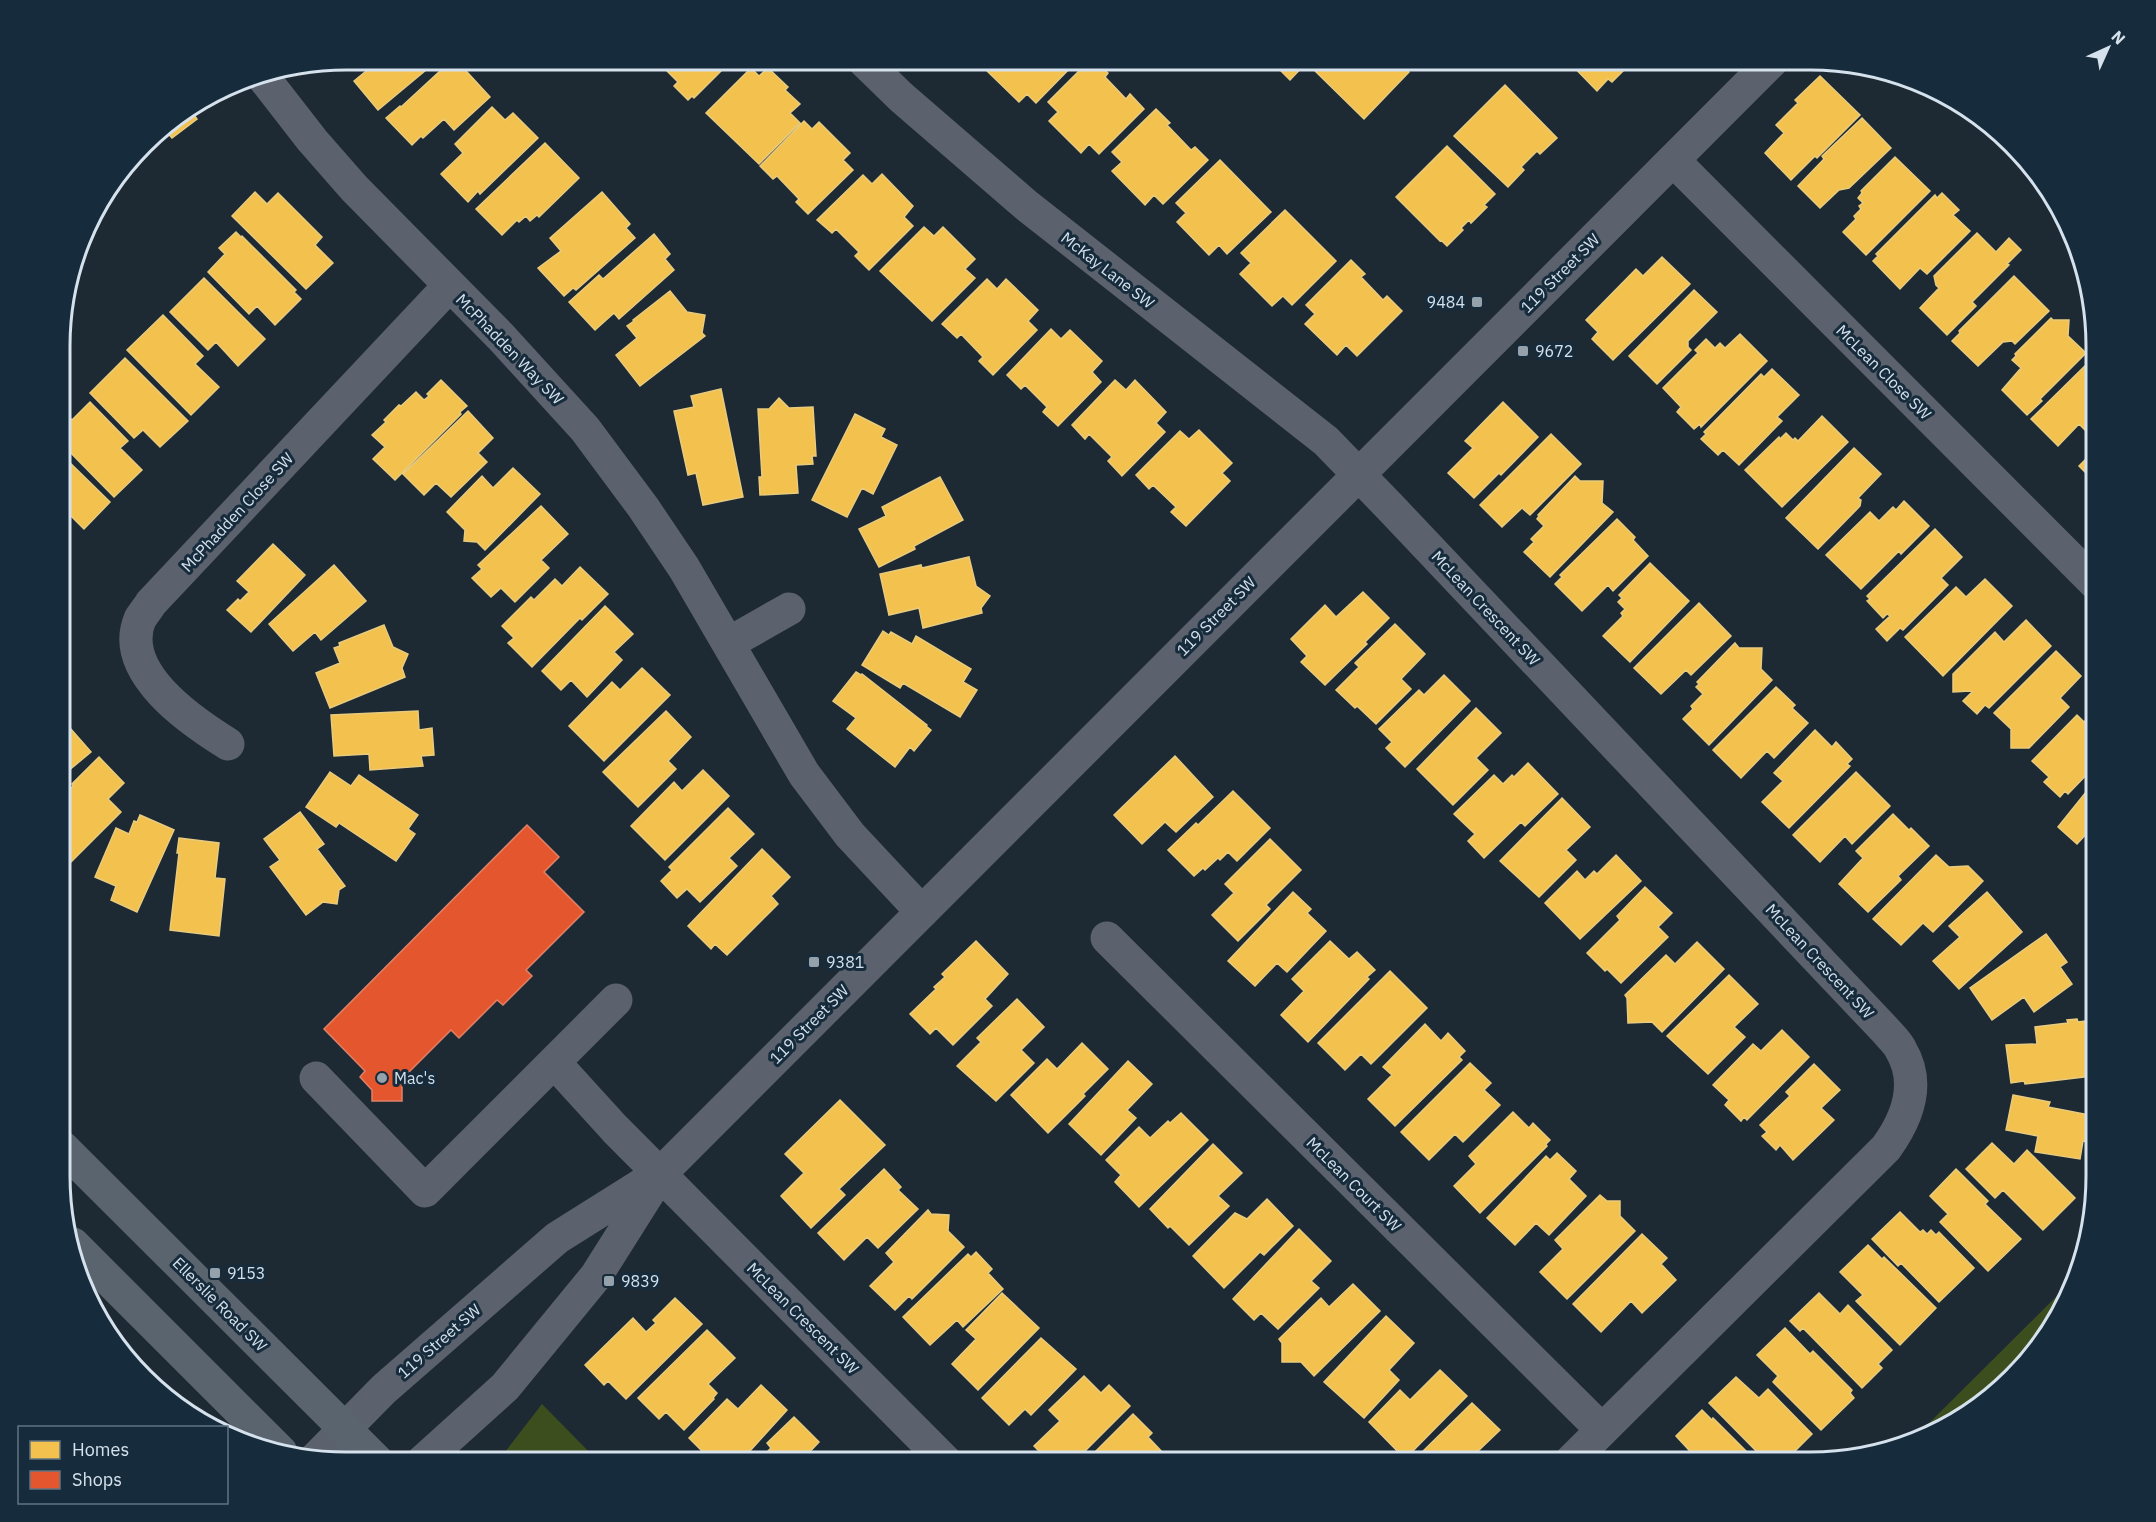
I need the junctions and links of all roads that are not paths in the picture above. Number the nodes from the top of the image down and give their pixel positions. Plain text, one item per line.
1 (874, 70) edge
2 (1763, 70) edge
3 (267, 82) edge
4 (1673, 160) junction
5 (449, 286) junction
6 (1358, 473) junction
7 (2085, 573) edge
8 (789, 609) dead end
9 (729, 643) junction
10 (228, 744) dead end
11 (922, 912) junction
12 (1107, 938) dead end
13 (616, 1000) dead end
14 (554, 1062) junction
15 (316, 1078) dead end
16 (70, 1155) edge
17 (661, 1173) junction
18 (82, 1253) edge
19 (344, 1429) junction
20 (1602, 1430) junction
21 (269, 1440) edge
22 (323, 1450) edge
23 (368, 1452) edge
24 (433, 1452) edge
25 (936, 1452) edge
26 (1580, 1452) edge

1 - 6 street, McKay Lane SW
2 - 4 street, 119 Street SW
3 - 5 street, McPhadden Way SW
4 - 6 street, 119 Street SW
4 - 7 street, McLean Close SW
5 - 9 street, McPhadden Way SW
5 - 10 street, McPhadden Close SW
6 - 11 street, 119 Street SW
6 - 20 street, McLean Crescent SW
8 - 9 street
9 - 11 street, McPhadden Way SW
11 - 17 street, 119 Street SW
12 - 20 street, McLean Court SW
13 - 14 street
14 - 15 street
14 - 17 street, McLean Crescent SW
16 - 19 main road, Ellerslie Road SW
17 - 19 street, 119 Street SW
17 - 24 street, 119 Street SW
17 - 25 street, McLean Crescent SW
18 - 21 main road
19 - 22 street, 119 Street SW
19 - 23 main road, Ellerslie Road SW
20 - 26 street, McLean Crescent SW

